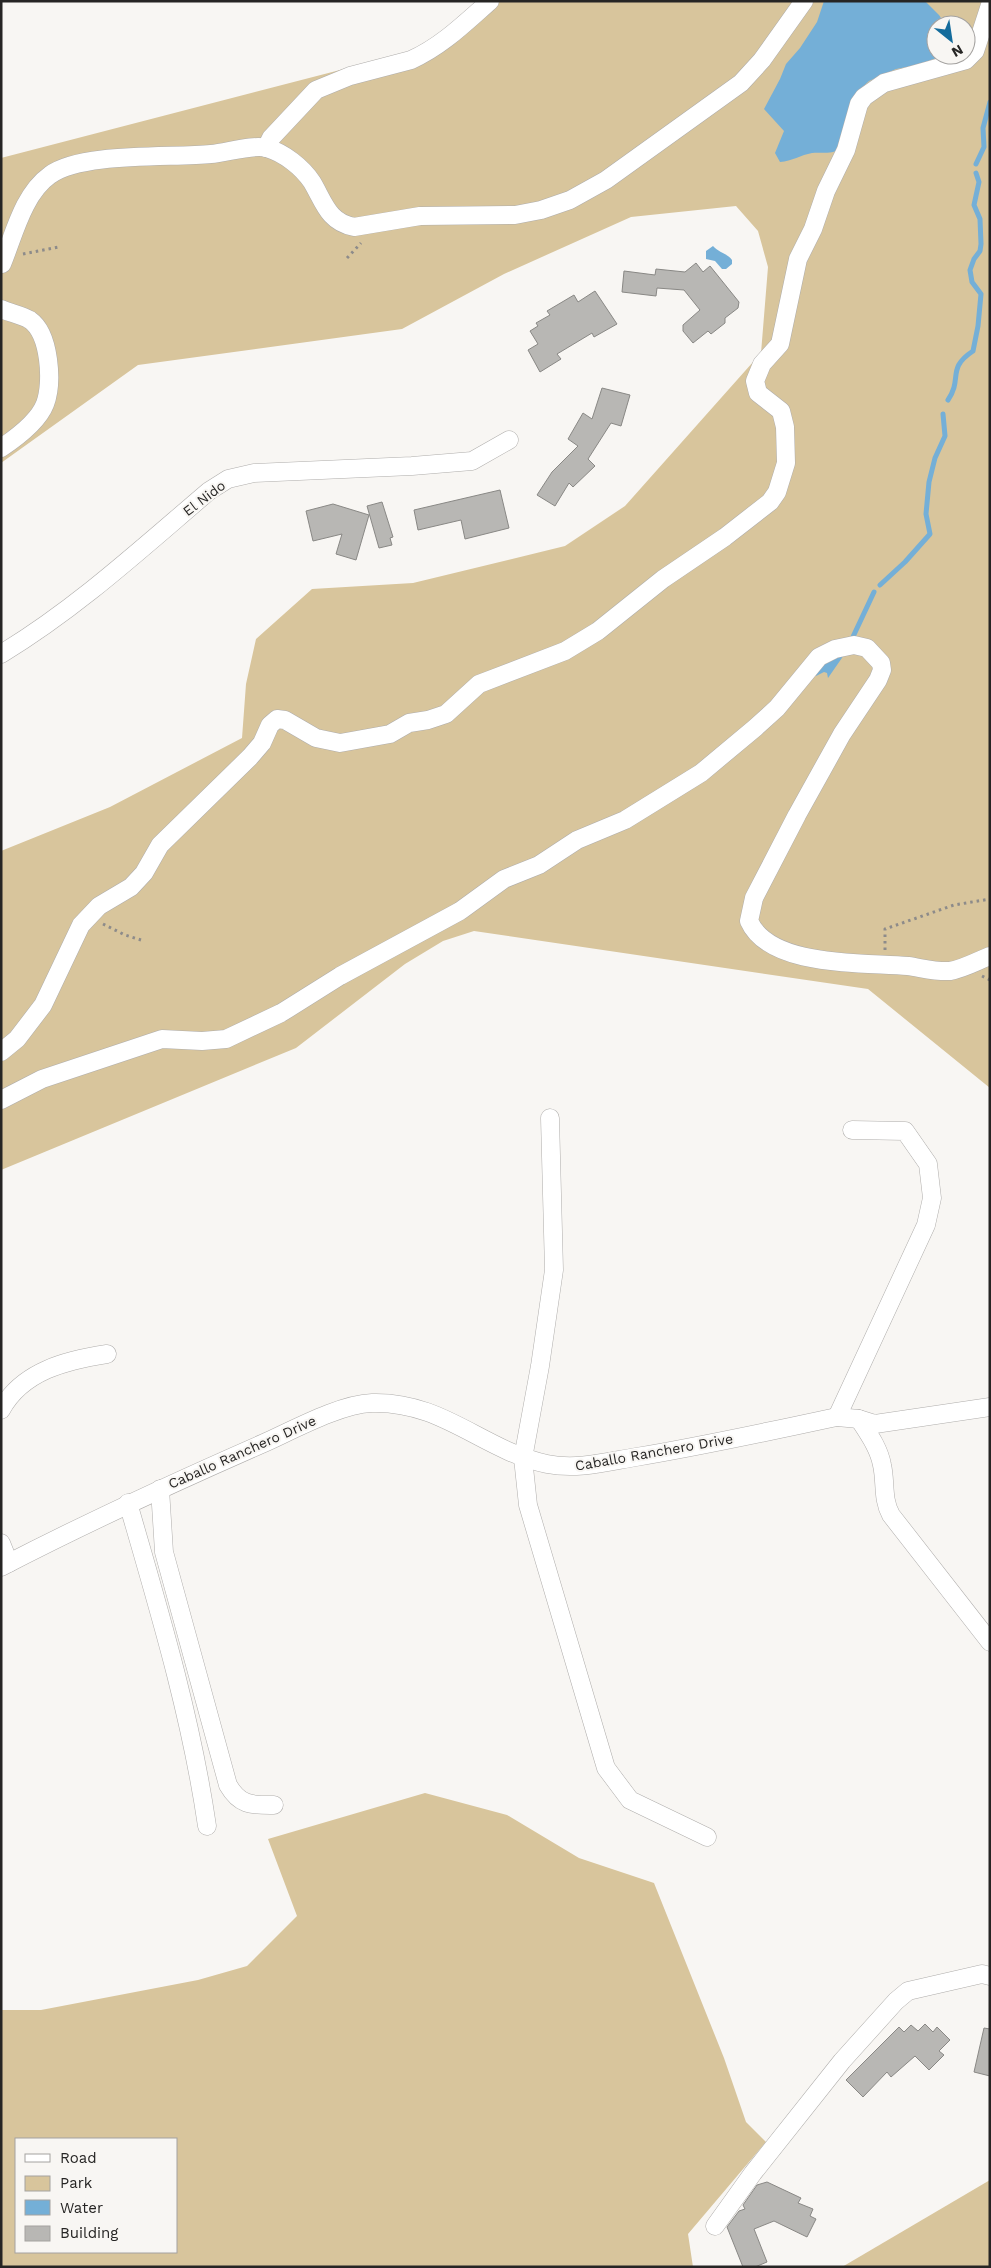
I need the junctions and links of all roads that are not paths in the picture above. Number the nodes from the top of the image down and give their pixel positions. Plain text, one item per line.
1 (490, 1) edge
2 (804, 1) edge
3 (990, 5) edge
4 (266, 148) junction
5 (1, 264) edge
6 (1, 309) edge
7 (509, 440) dead end
8 (1, 448) edge
9 (1, 654) edge
10 (990, 956) edge
11 (1, 1052) edge
12 (1, 1100) edge
13 (550, 1118) dead end
14 (852, 1130) dead end
15 (107, 1354) dead end
16 (990, 1407) edge
17 (1, 1410) edge
18 (990, 1414) edge
19 (837, 1417) junction
20 (867, 1421) junction
21 (524, 1458) junction
22 (160, 1489) junction
23 (128, 1503) junction
24 (1, 1542) edge
25 (5, 1565) edge
26 (990, 1642) edge
27 (274, 1805) dead end
28 (207, 1826) dead end
29 (707, 1837) dead end
30 (990, 1976) edge
31 (715, 2226) dead end

1 - 4 street
2 - 4 street
3 - 11 street
4 - 5 street
6 - 8 street
7 - 9 street, El Nido
10 - 12 street
13 - 21 street
14 - 19 street
15 - 17 street
16 - 20 street, Caballo Ranchero Drive
18 - 20 street
19 - 20 street, Caballo Ranchero Drive
19 - 21 street, Caballo Ranchero Drive
20 - 26 street
21 - 22 street, Caballo Ranchero Drive
21 - 29 street
22 - 23 street, Caballo Ranchero Drive
22 - 27 street
23 - 25 street, Caballo Ranchero Drive
23 - 28 street
24 - 25 street
30 - 31 street

